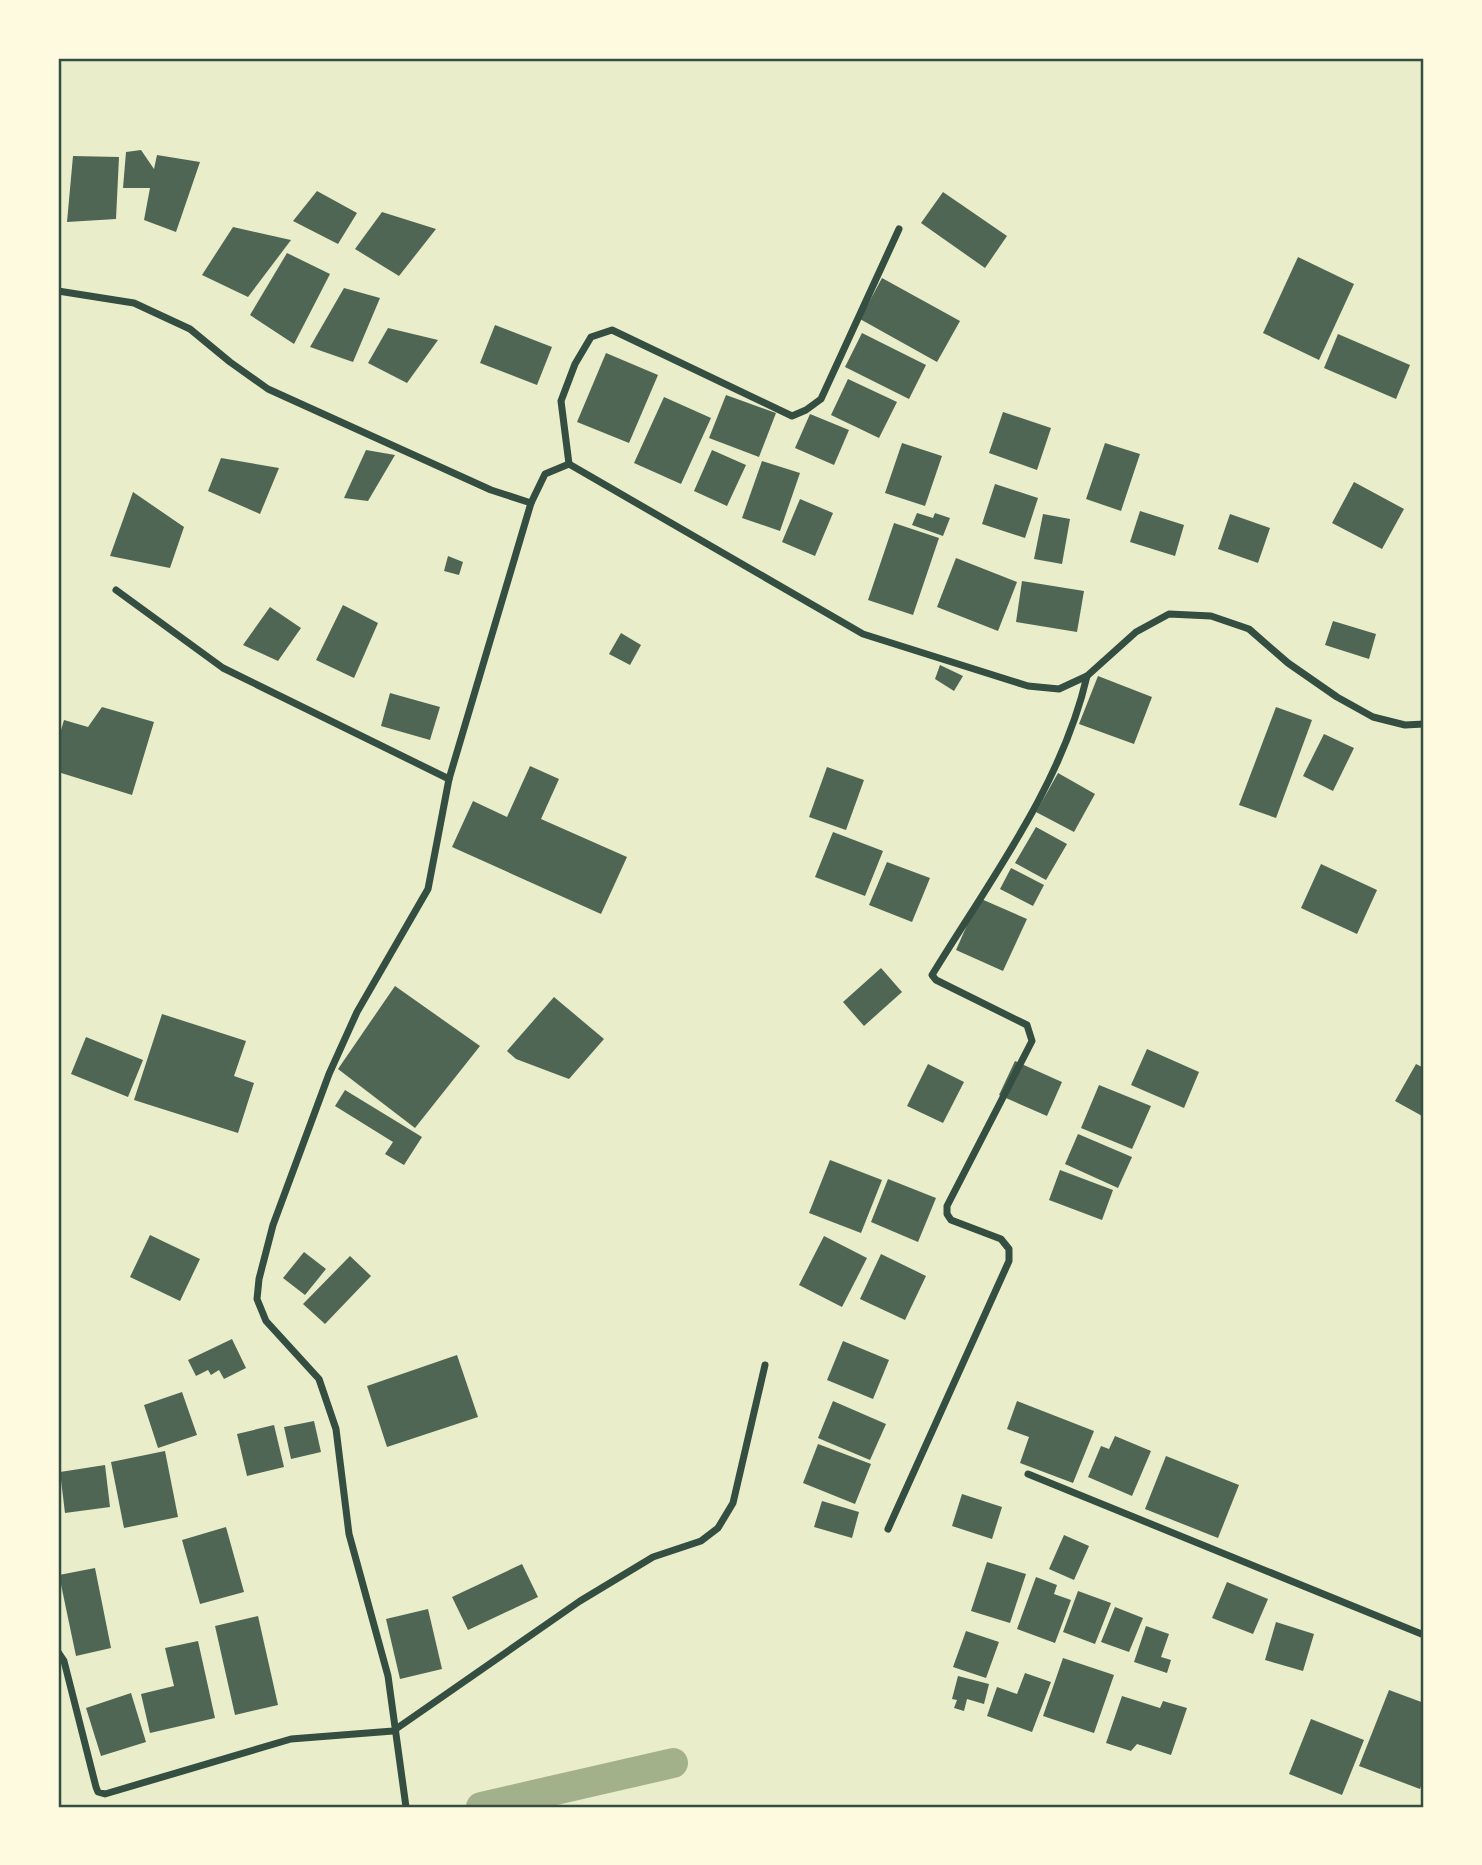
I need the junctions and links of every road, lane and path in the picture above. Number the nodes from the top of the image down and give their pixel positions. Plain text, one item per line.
1 (900, 229) dead end
2 (58, 291) edge
3 (569, 464) junction
4 (531, 503) junction
5 (116, 590) dead end
6 (1087, 676) junction
7 (1424, 724) edge
8 (449, 779) junction
9 (765, 1366) dead end
10 (1028, 1474) dead end
11 (888, 1529) dead end
12 (1424, 1635) edge
13 (58, 1652) edge
14 (394, 1731) junction
15 (406, 1807) edge

1 - 3 street
2 - 4 street
3 - 4 street
3 - 6 street
4 - 8 street
5 - 8 street
6 - 7 street
6 - 11 street
8 - 14 street
9 - 14 street
10 - 12 street
13 - 14 street
14 - 15 street

